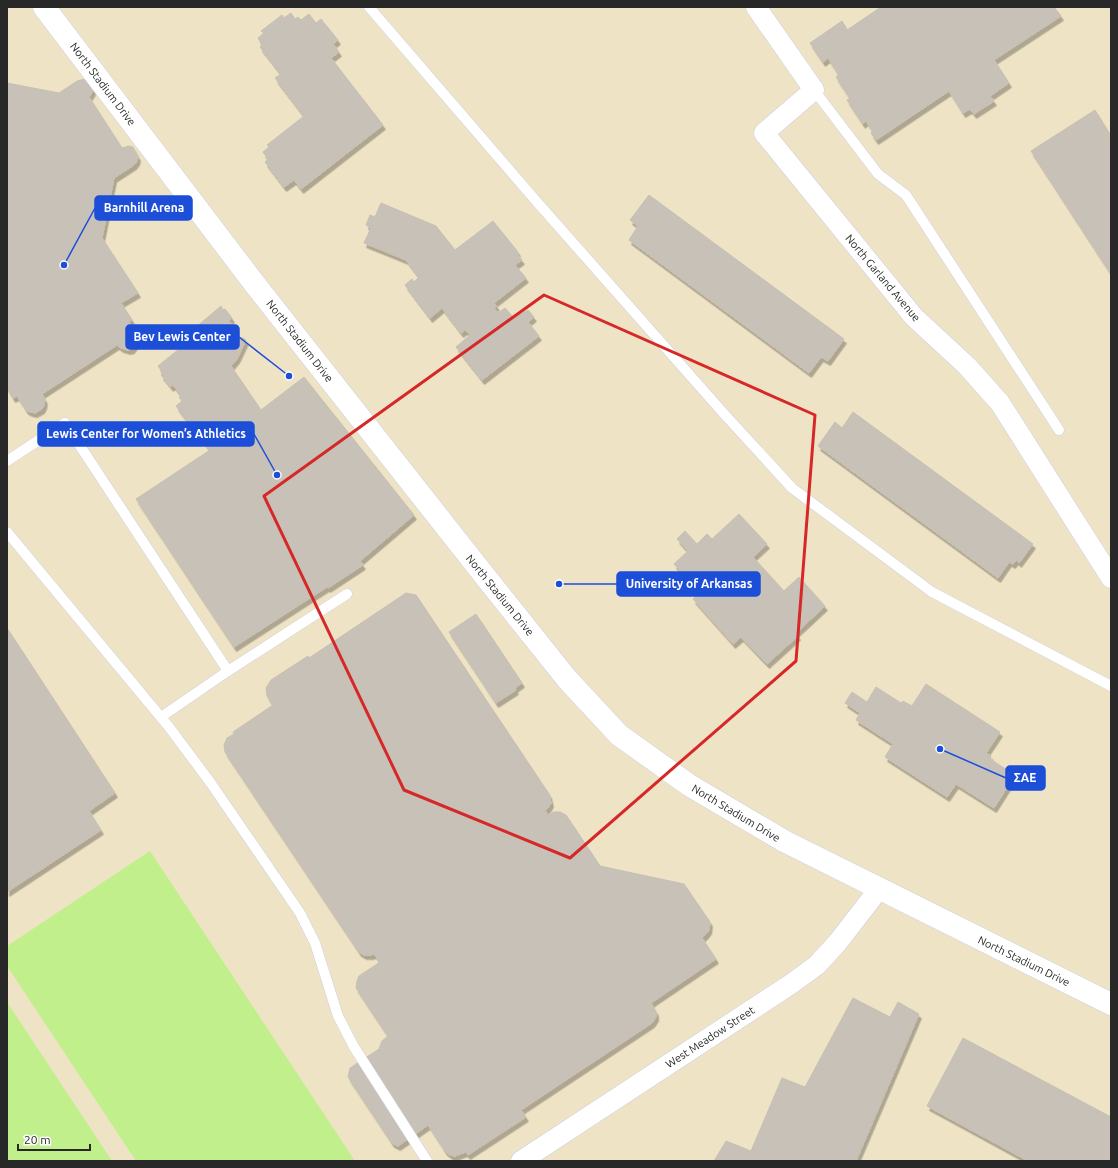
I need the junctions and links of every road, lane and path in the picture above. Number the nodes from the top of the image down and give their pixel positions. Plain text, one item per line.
1 (44, 7) edge
2 (369, 7) edge
3 (756, 7) edge
4 (814, 90) junction
5 (1059, 430) dead end
6 (7, 462) edge
7 (7, 532) edge
8 (1111, 578) edge
9 (347, 594) dead end
10 (228, 671) junction
11 (1111, 686) edge
12 (161, 717) junction
13 (879, 889) junction
14 (1111, 1004) edge
15 (427, 1161) edge
16 (521, 1161) edge

1 - 13 street, North Stadium Drive
2 - 11 lane
3 - 4 street
4 - 5 lane
4 - 8 street, North Garland Avenue
6 - 10 lane
7 - 12 lane
9 - 10 lane
10 - 12 lane
12 - 15 lane
13 - 14 street, North Stadium Drive
13 - 16 street, West Meadow Street

